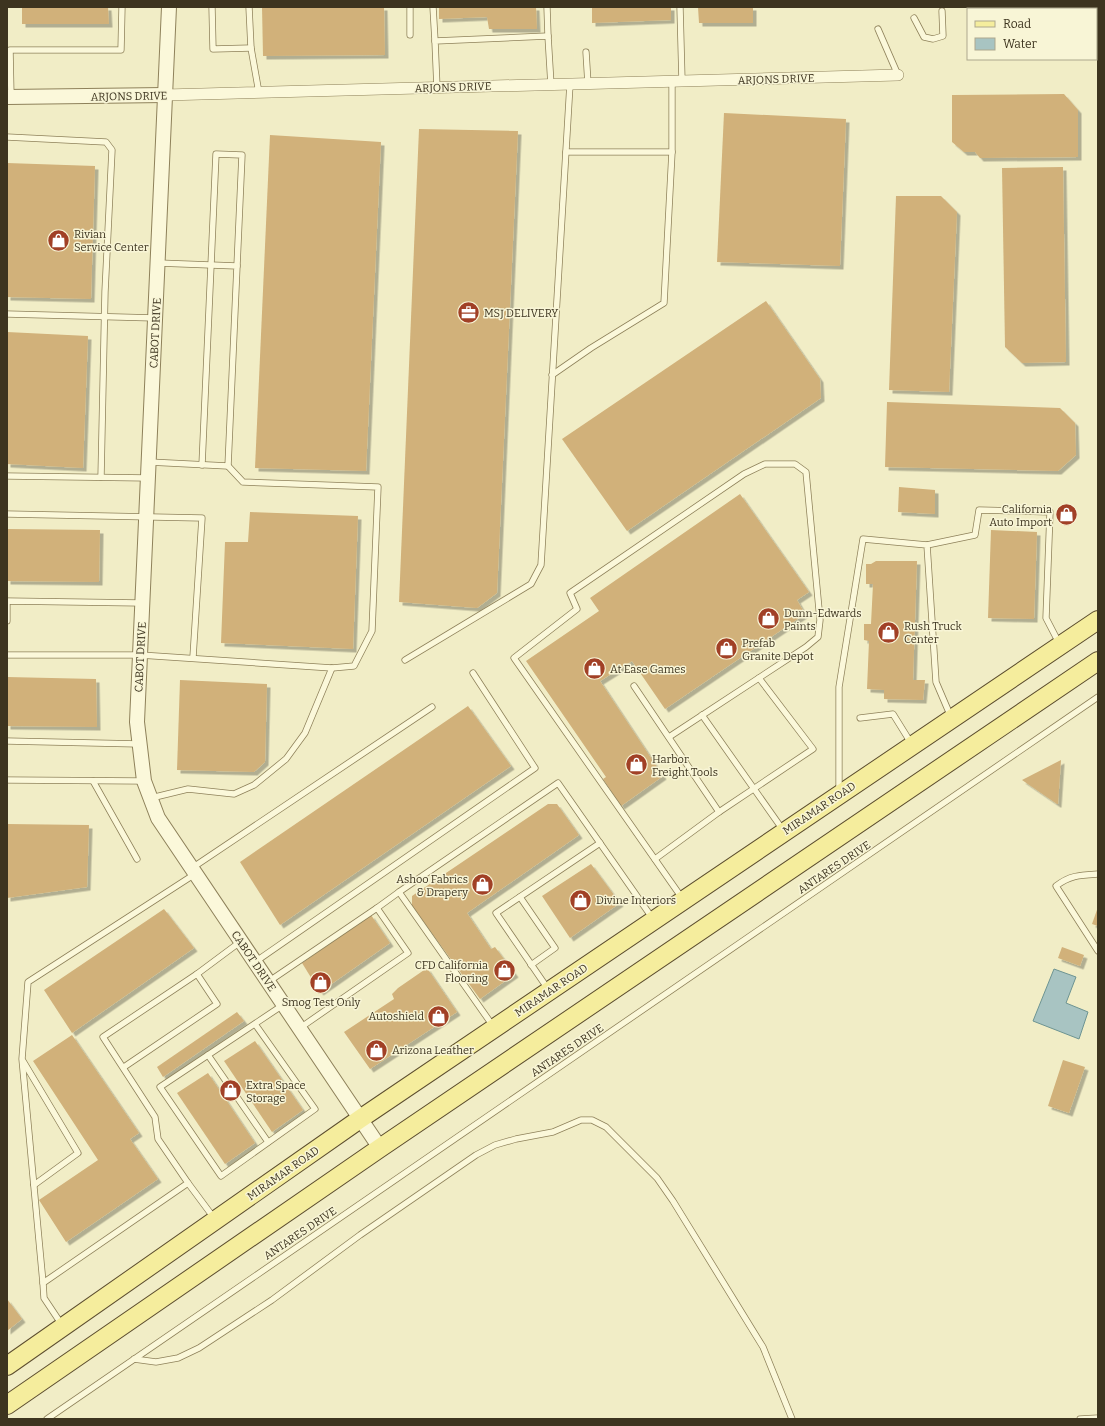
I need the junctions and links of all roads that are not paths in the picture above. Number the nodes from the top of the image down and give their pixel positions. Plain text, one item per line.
1 (122, 7) edge
2 (169, 7) edge
3 (212, 7) edge
4 (249, 7) edge
5 (410, 7) edge
6 (433, 7) edge
7 (547, 7) edge
8 (680, 7) edge
9 (942, 10) dead end
10 (914, 18) dead end
11 (878, 29) dead end
12 (410, 35) dead end
13 (548, 36) junction
14 (434, 41) junction
15 (250, 48) junction
16 (586, 52) dead end
17 (898, 75) joint
18 (677, 81) junction
19 (570, 84) junction
20 (588, 84) junction
21 (550, 85) junction
22 (437, 88) junction
23 (259, 93) junction
24 (165, 95) junction
25 (9, 97) edge
26 (7, 137) edge
27 (566, 152) junction
28 (672, 152) junction
29 (158, 263) junction
30 (211, 265) junction
31 (237, 266) junction
32 (7, 314) edge
33 (104, 317) junction
34 (155, 318) junction
35 (552, 375) junction
36 (149, 462) junction
37 (202, 465) junction
38 (228, 466) junction
39 (7, 476) edge
40 (101, 477) junction
41 (148, 478) junction
42 (7, 514) edge
43 (146, 517) junction
44 (927, 545) junction
45 (142, 603) junction
46 (1098, 620) edge
47 (7, 621) edge
48 (1060, 645) junction
49 (7, 655) edge
50 (140, 655) junction
51 (193, 657) junction
52 (405, 660) dead end
53 (1098, 661) edge
54 (332, 668) junction
55 (473, 673) dead end
56 (759, 678) junction
57 (634, 686) dead end
58 (1098, 697) edge
59 (432, 707) dead end
60 (702, 715) junction
61 (860, 718) dead end
62 (952, 719) junction
63 (669, 737) junction
64 (7, 741) edge
65 (140, 744) junction
66 (912, 745) junction
67 (7, 780) edge
68 (93, 781) junction
69 (144, 781) junction
70 (754, 789) junction
71 (839, 795) junction
72 (149, 798) junction
73 (719, 812) junction
74 (784, 832) junction
75 (600, 843) junction
76 (137, 859) dead end
77 (655, 859) junction
78 (194, 871) junction
79 (1098, 874) edge
80 (399, 892) junction
81 (520, 897) junction
82 (684, 900) junction
83 (377, 908) junction
84 (654, 920) junction
85 (241, 942) junction
86 (1098, 951) edge
87 (255, 963) junction
88 (531, 965) junction
89 (197, 974) junction
90 (268, 982) junction
91 (549, 991) junction
92 (284, 1005) junction
93 (255, 1024) junction
94 (494, 1028) junction
95 (299, 1029) junction
96 (208, 1055) junction
97 (22, 1059) junction
98 (124, 1067) junction
99 (360, 1119) junction
100 (268, 1142) junction
101 (380, 1148) junction
102 (188, 1183) junction
103 (34, 1185) junction
104 (216, 1220) junction
105 (43, 1283) junction
106 (63, 1326) junction
107 (134, 1359) junction
108 (7, 1366) edge
109 (7, 1405) edge
110 (1098, 1418) edge
111 (47, 1419) edge
112 (792, 1419) edge
113 (1080, 1419) edge

1 - 25 lane
2 - 24 street, CABOT DRIVE
3 - 15 lane
4 - 15 lane
5 - 12 lane
6 - 14 lane
7 - 13 lane
8 - 18 lane
9 - 10 lane
11 - 17 lane
13 - 14 lane
13 - 21 lane
14 - 22 lane
15 - 23 lane
16 - 20 lane
17 - 18 street, ARJONS DRIVE
18 - 20 street, ARJONS DRIVE
18 - 28 lane
19 - 20 street, ARJONS DRIVE
19 - 21 street, ARJONS DRIVE
19 - 27 lane
21 - 22 street, ARJONS DRIVE
22 - 23 street, ARJONS DRIVE
23 - 24 street, ARJONS DRIVE
24 - 25 street, ARJONS DRIVE
24 - 29 street, CABOT DRIVE
26 - 33 lane
27 - 28 lane
27 - 35 lane
28 - 35 lane
29 - 30 lane
29 - 34 street, CABOT DRIVE
30 - 31 lane
30 - 31 lane
30 - 37 lane
31 - 38 lane
32 - 33 lane
33 - 34 lane
33 - 40 lane
34 - 36 street, CABOT DRIVE
35 - 52 lane
36 - 37 lane
36 - 41 street, CABOT DRIVE
37 - 38 lane
38 - 54 lane
39 - 40 lane
40 - 41 lane
41 - 43 street, CABOT DRIVE
42 - 43 lane
43 - 45 street, CABOT DRIVE
43 - 51 lane
44 - 48 lane
44 - 62 lane
44 - 71 lane
45 - 47 lane
45 - 50 street, CABOT DRIVE
46 - 48 main road, MIRAMAR ROAD
48 - 62 main road, MIRAMAR ROAD
49 - 50 lane
50 - 51 lane
50 - 65 street, CABOT DRIVE
51 - 54 lane
53 - 101 main road
54 - 72 lane
55 - 87 lane
56 - 60 lane
56 - 70 lane
56 - 77 lane
57 - 63 lane
58 - 107 lane, ANTARES DRIVE
59 - 78 lane
60 - 63 lane
60 - 70 lane
61 - 66 lane
62 - 66 main road, MIRAMAR ROAD
63 - 73 lane
64 - 65 lane
65 - 69 street, CABOT DRIVE
66 - 71 main road, MIRAMAR ROAD
67 - 68 lane
68 - 69 lane
68 - 76 lane
69 - 72 street, CABOT DRIVE
70 - 73 lane
70 - 74 lane
71 - 74 main road, MIRAMAR ROAD
72 - 78 street, CABOT DRIVE
73 - 77 lane
74 - 82 main road, MIRAMAR ROAD
75 - 80 lane
75 - 81 lane
75 - 84 lane
77 - 82 lane
78 - 85 street, CABOT DRIVE
78 - 97 lane
79 - 86 lane
80 - 83 lane
80 - 94 lane
81 - 88 lane
81 - 88 lane
82 - 84 main road, MIRAMAR ROAD
83 - 90 lane
83 - 95 lane
84 - 91 main road, MIRAMAR ROAD
85 - 87 street, CABOT DRIVE
85 - 89 lane
87 - 90 street, CABOT DRIVE
88 - 91 lane
89 - 98 lane
89 - 98 lane
90 - 92 street, CABOT DRIVE
91 - 94 main road, MIRAMAR ROAD
92 - 93 lane
92 - 95 street, CABOT DRIVE
93 - 96 lane
93 - 100 lane
94 - 99 main road, MIRAMAR ROAD
95 - 99 street, CABOT DRIVE
96 - 100 lane
96 - 100 lane
97 - 103 lane
97 - 103 lane
98 - 102 lane
99 - 101 street, CABOT DRIVE
99 - 104 main road, MIRAMAR ROAD
101 - 109 main road
102 - 104 lane
102 - 105 lane
103 - 105 lane
104 - 106 main road, MIRAMAR ROAD
105 - 106 lane
106 - 108 main road, MIRAMAR ROAD
107 - 111 lane, ANTARES DRIVE
107 - 112 lane
110 - 113 lane

